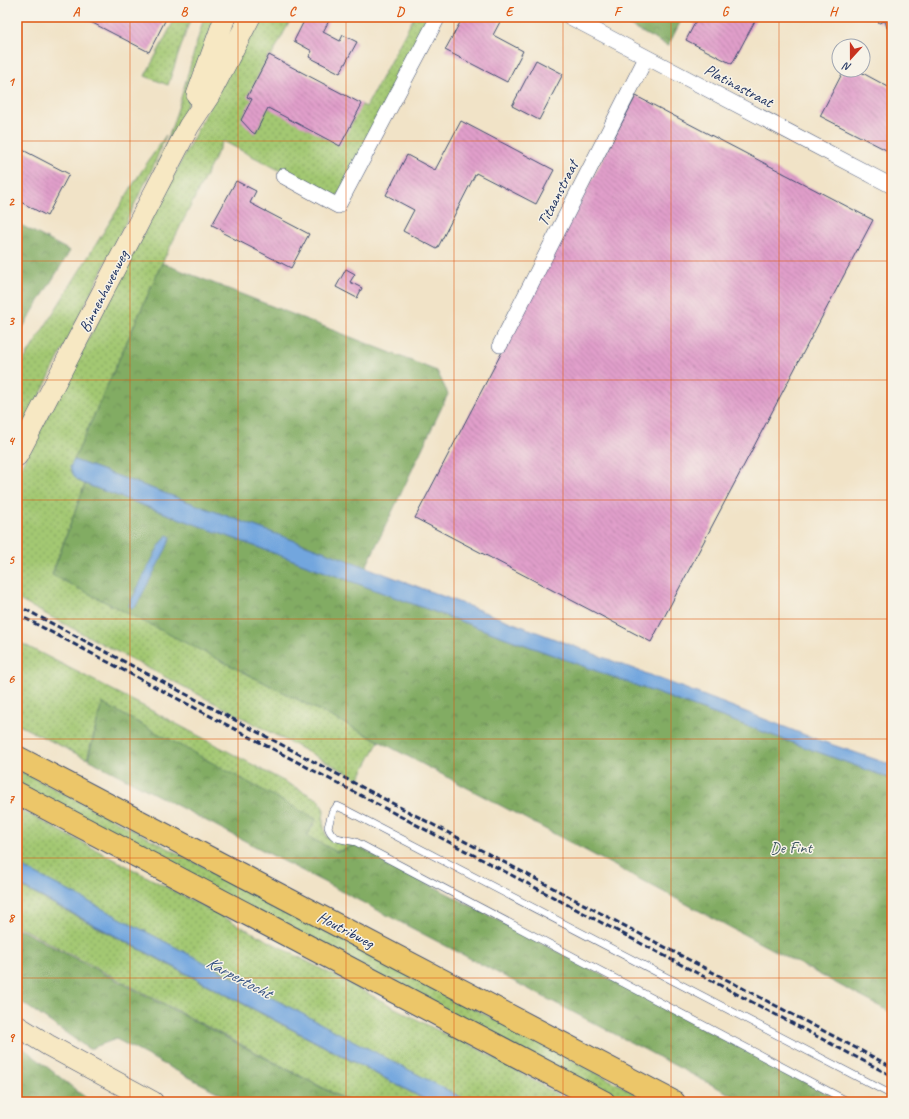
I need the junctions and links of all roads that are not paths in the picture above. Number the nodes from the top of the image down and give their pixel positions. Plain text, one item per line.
1 (226, 17) edge
2 (250, 17) edge
3 (438, 17) edge
4 (570, 17) edge
5 (646, 58) junction
6 (189, 126) junction
7 (283, 176) dead end
8 (892, 186) edge
9 (500, 345) dead end
10 (17, 456) edge
11 (17, 757) edge
12 (17, 793) edge
13 (17, 1026) edge
14 (892, 1095) edge
15 (153, 1102) edge
16 (604, 1102) edge
17 (674, 1102) edge
18 (849, 1102) edge

1 - 6 main road, Binnenhavenweg
2 - 6 main road, Binnenhavenweg
3 - 7 street
4 - 5 street, Platinastraat
5 - 8 street, Platinastraat
5 - 9 street, Titaanstraat
6 - 10 main road, Binnenhavenweg
11 - 17 main road, Houtribweg
12 - 16 main road, Houtribweg
13 - 15 main road
14 - 18 lane

